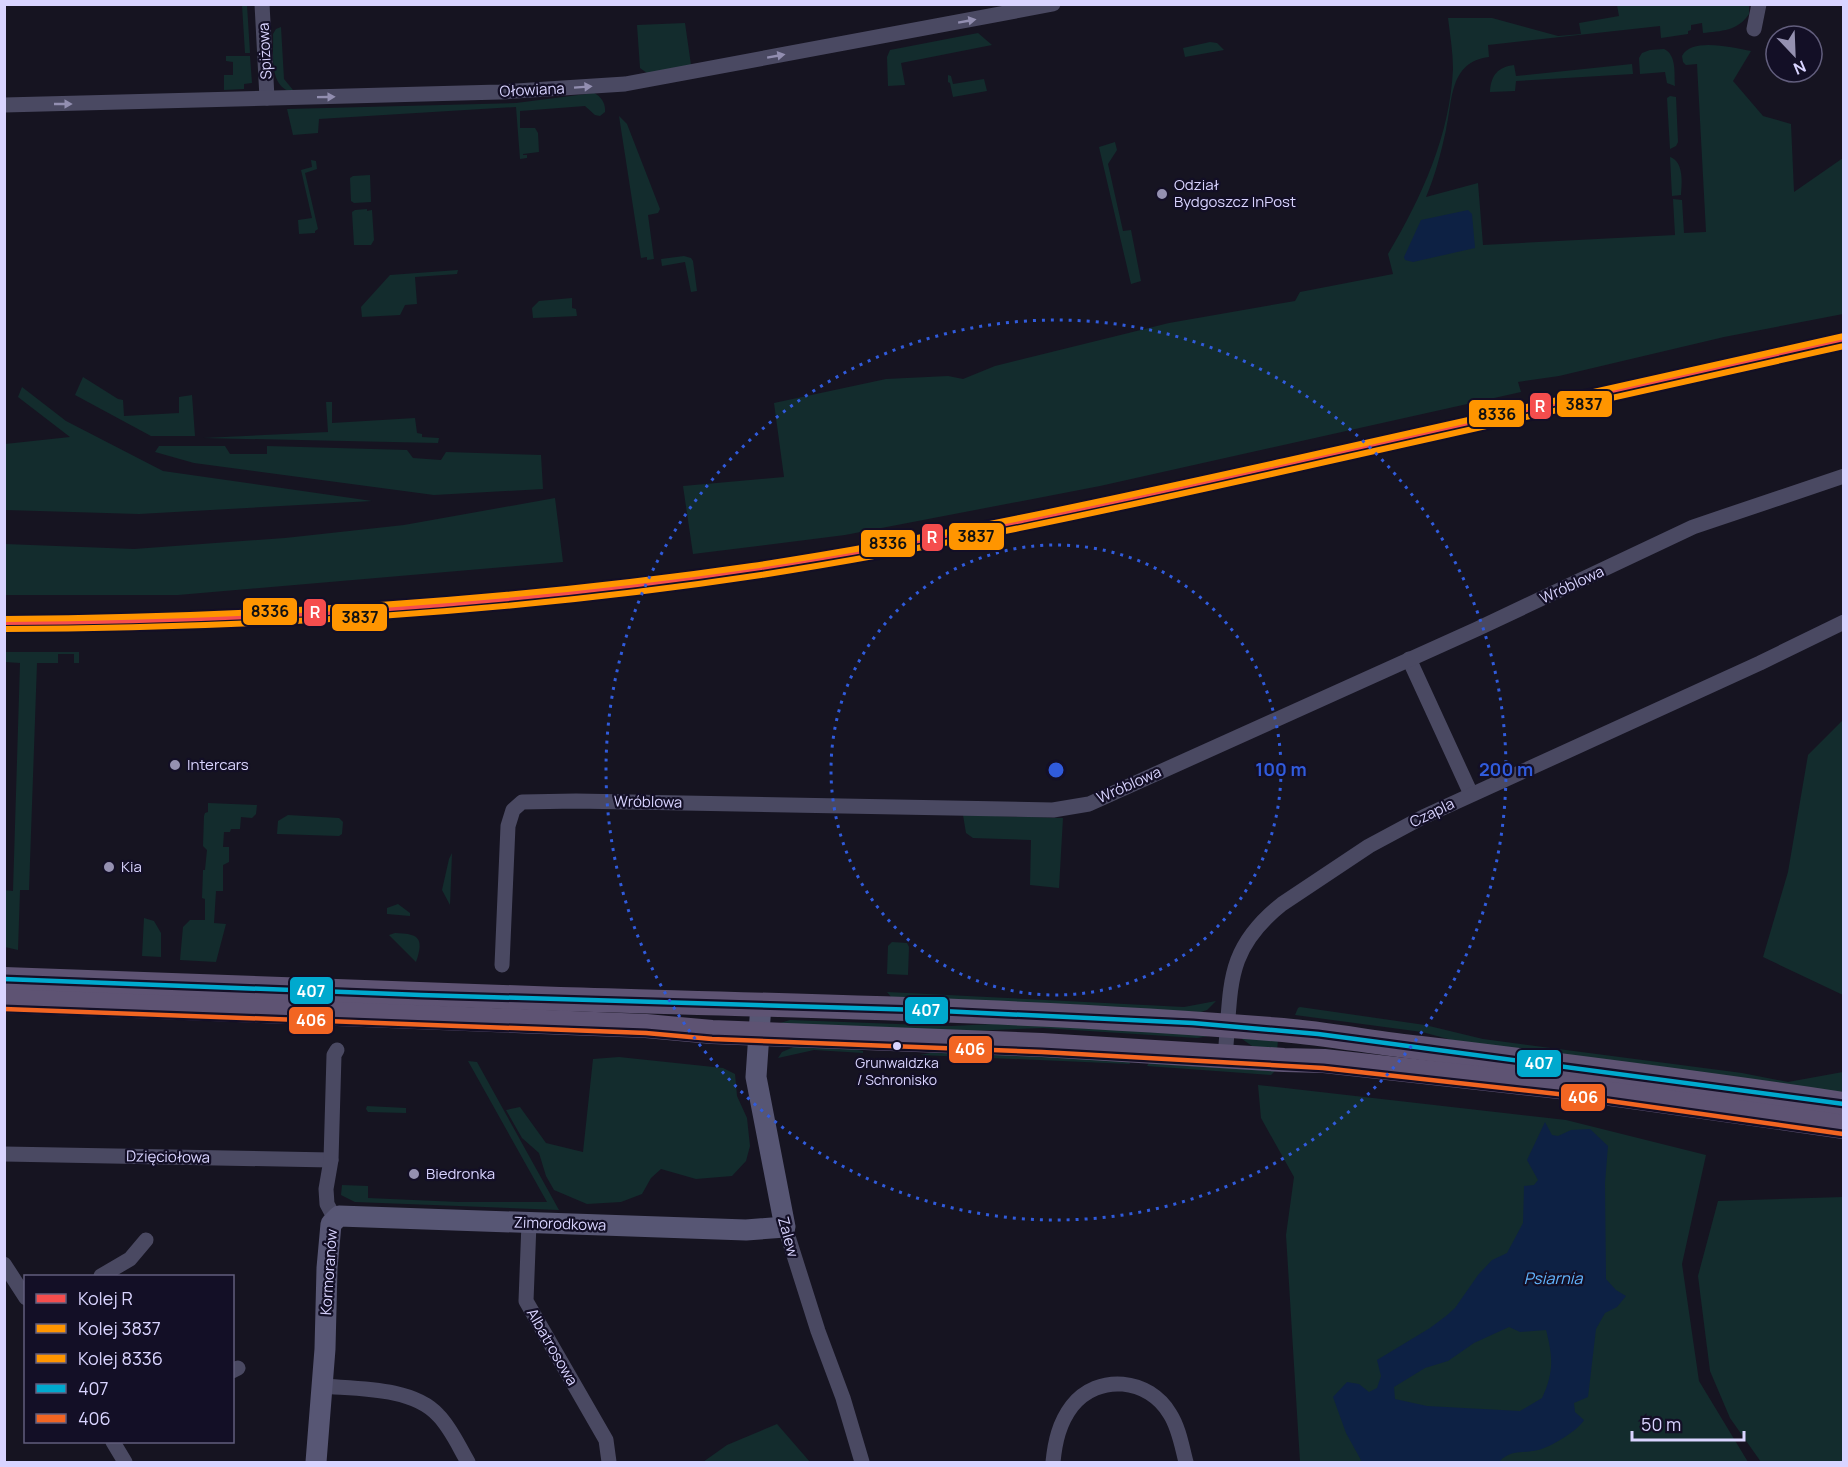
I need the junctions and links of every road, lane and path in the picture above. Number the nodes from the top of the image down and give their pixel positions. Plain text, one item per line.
1 (262, 4) edge
2 (1053, 4) edge
3 (1760, 4) edge
4 (994, 10) edge
5 (1754, 30) dead end
6 (267, 98) junction
7 (4, 105) edge
8 (1844, 476) edge
9 (1844, 622) edge
10 (1409, 659) junction
11 (1472, 794) junction
12 (502, 965) dead end
13 (4, 979) edge
14 (4, 1001) edge
15 (761, 1004) junction
16 (1228, 1026) junction
17 (758, 1034) junction
18 (337, 1050) dead end
19 (1225, 1056) junction
20 (1760, 1103) junction
21 (1844, 1104) edge
22 (1844, 1127) edge
23 (4, 1154) edge
24 (331, 1160) junction
25 (335, 1219) junction
26 (529, 1223) junction
27 (785, 1227) junction
28 (146, 1240) dead end
29 (4, 1264) edge
30 (103, 1275) edge
31 (24, 1295) edge
32 (322, 1386) junction
33 (115, 1443) edge
34 (125, 1462) edge
35 (316, 1462) edge
36 (468, 1462) edge
37 (609, 1462) edge
38 (862, 1462) edge
39 (1053, 1462) edge
40 (1186, 1462) edge

1 - 6 street, Spiżowa
2 - 4 street, Ołowiana
3 - 5 street
6 -> 4 street, Ołowiana
7 -> 6 street, Ołowiana
8 - 10 street, Wróblowa
9 - 11 street, Czapla
10 - 11 street
10 - 12 street, Wróblowa
11 - 16 street, Czapla
13 - 15 main road
14 - 17 main road
15 - 16 main road
15 - 17 street, Zalew
16 - 19 street, Czapla
16 - 20 main road
17 - 19 main road
17 - 27 street, Zalew
18 - 24 street, Kormoranów
19 - 20 main road
20 - 21 main road
20 - 22 main road
23 - 24 street, Dzięciołowa
24 - 25 street, Kormoranów
25 - 26 street, Zimorodkowa
25 - 32 street, Kormoranów
26 - 27 street, Zimorodkowa
26 - 37 street, Albatrosowa
27 - 38 street, Zalew
28 - 30 street
29 - 31 street
32 - 35 street, Kormoranów
32 - 36 street
33 - 34 street
39 - 40 street

